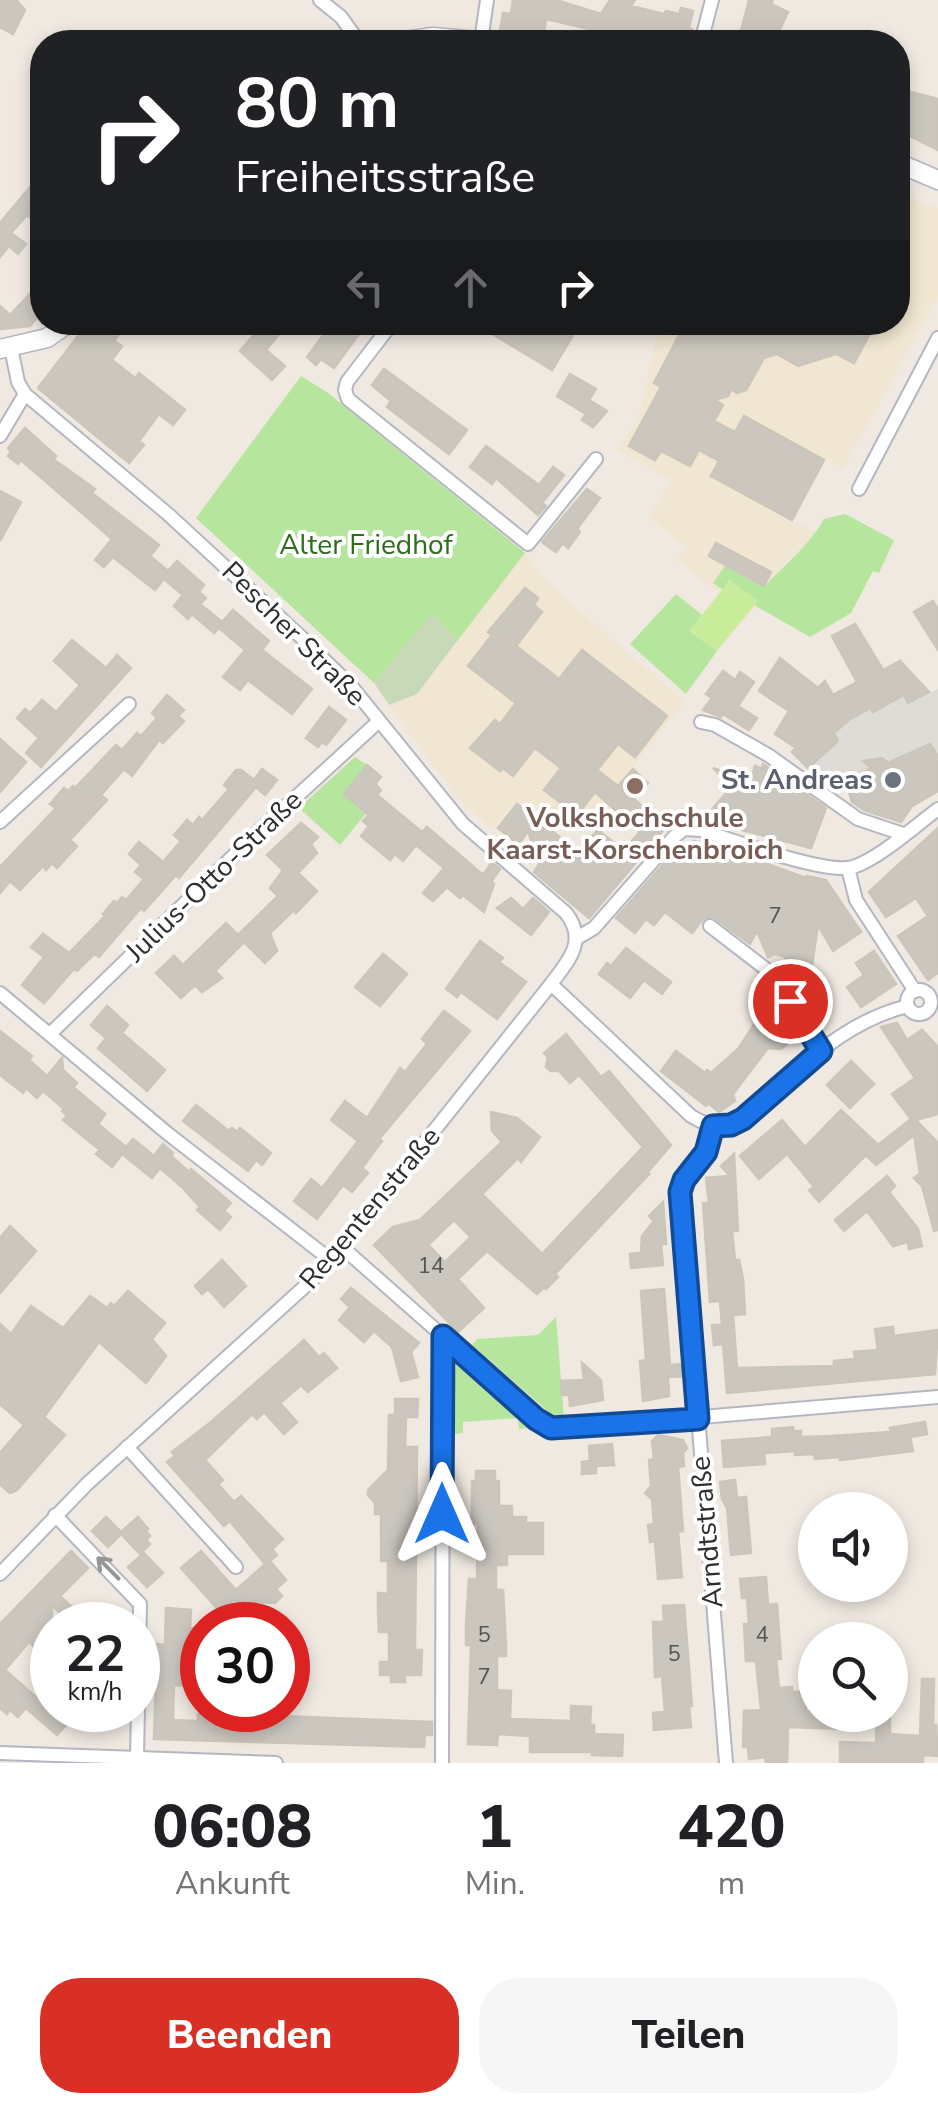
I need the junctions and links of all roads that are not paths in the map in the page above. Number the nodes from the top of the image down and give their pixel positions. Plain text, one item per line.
1 (320, 0) edge
2 (488, 0) edge
3 (712, 0) edge
4 (350, 30) edge
5 (485, 30) edge
6 (704, 30) edge
7 (910, 168) edge
8 (938, 180) edge
9 (50, 335) edge
10 (383, 335) edge
11 (938, 338) edge
12 (6, 348) edge
13 (26, 394) junction
14 (0, 436) edge
15 (596, 458) dead end
16 (859, 490) dead end
17 (130, 704) dead end
18 (380, 721) junction
19 (702, 722) dead end
20 (938, 809) edge
21 (0, 822) edge
22 (903, 834) junction
23 (848, 868) junction
24 (710, 926) dead end
25 (577, 938) junction
26 (551, 984) junction
27 (927, 991) edge
28 (0, 993) edge
29 (908, 1006) junction
30 (928, 1010) junction
31 (938, 1024) edge
32 (50, 1034) junction
33 (821, 1051) junction
34 (713, 1126) junction
35 (343, 1248) junction
36 (332, 1261) junction
37 (443, 1336) junction
38 (938, 1397) edge
39 (698, 1419) junction
40 (127, 1447) junction
41 (55, 1516) junction
42 (236, 1567) dead end
43 (0, 1574) edge
44 (0, 1752) edge
45 (137, 1758) junction
46 (276, 1763) edge
47 (442, 1763) edge
48 (726, 1763) edge

1 - 4 street
2 - 5 street
3 - 6 street
7 - 8 main road
9 - 12 main road
10 - 15 street
11 - 16 street
12 - 13 street
13 - 14 street
13 - 18 street, Pescher Straße
17 - 21 street
18 - 25 street, Pescher Straße
18 - 32 street, Julius-Otto-Straße
19 - 22 street
20 - 22 street
22 - 23 street
23 - 25 street, Regentenstraße
23 - 27 street
24 - 33 street
25 - 26 street, Regentenstraße
26 - 34 street
26 - 35 street, Regentenstraße
27 - 29 street
27 - 30 street
28 - 32 street
29 - 30 street
29 - 33 street
30 - 31 street
32 - 36 street
33 - 34 street
34 - 39 street, Arndtstraße
35 - 36 street, Regentenstraße
35 - 37 street
36 - 40 street, Regentenstraße
37 - 39 street
37 - 47 street
38 - 39 street
39 - 48 street, Arndtstraße
40 - 41 street, Regentenstraße
40 - 42 street
41 - 43 street, Regentenstraße
45 -> 41 street
44 - 45 street
45 - 46 street

